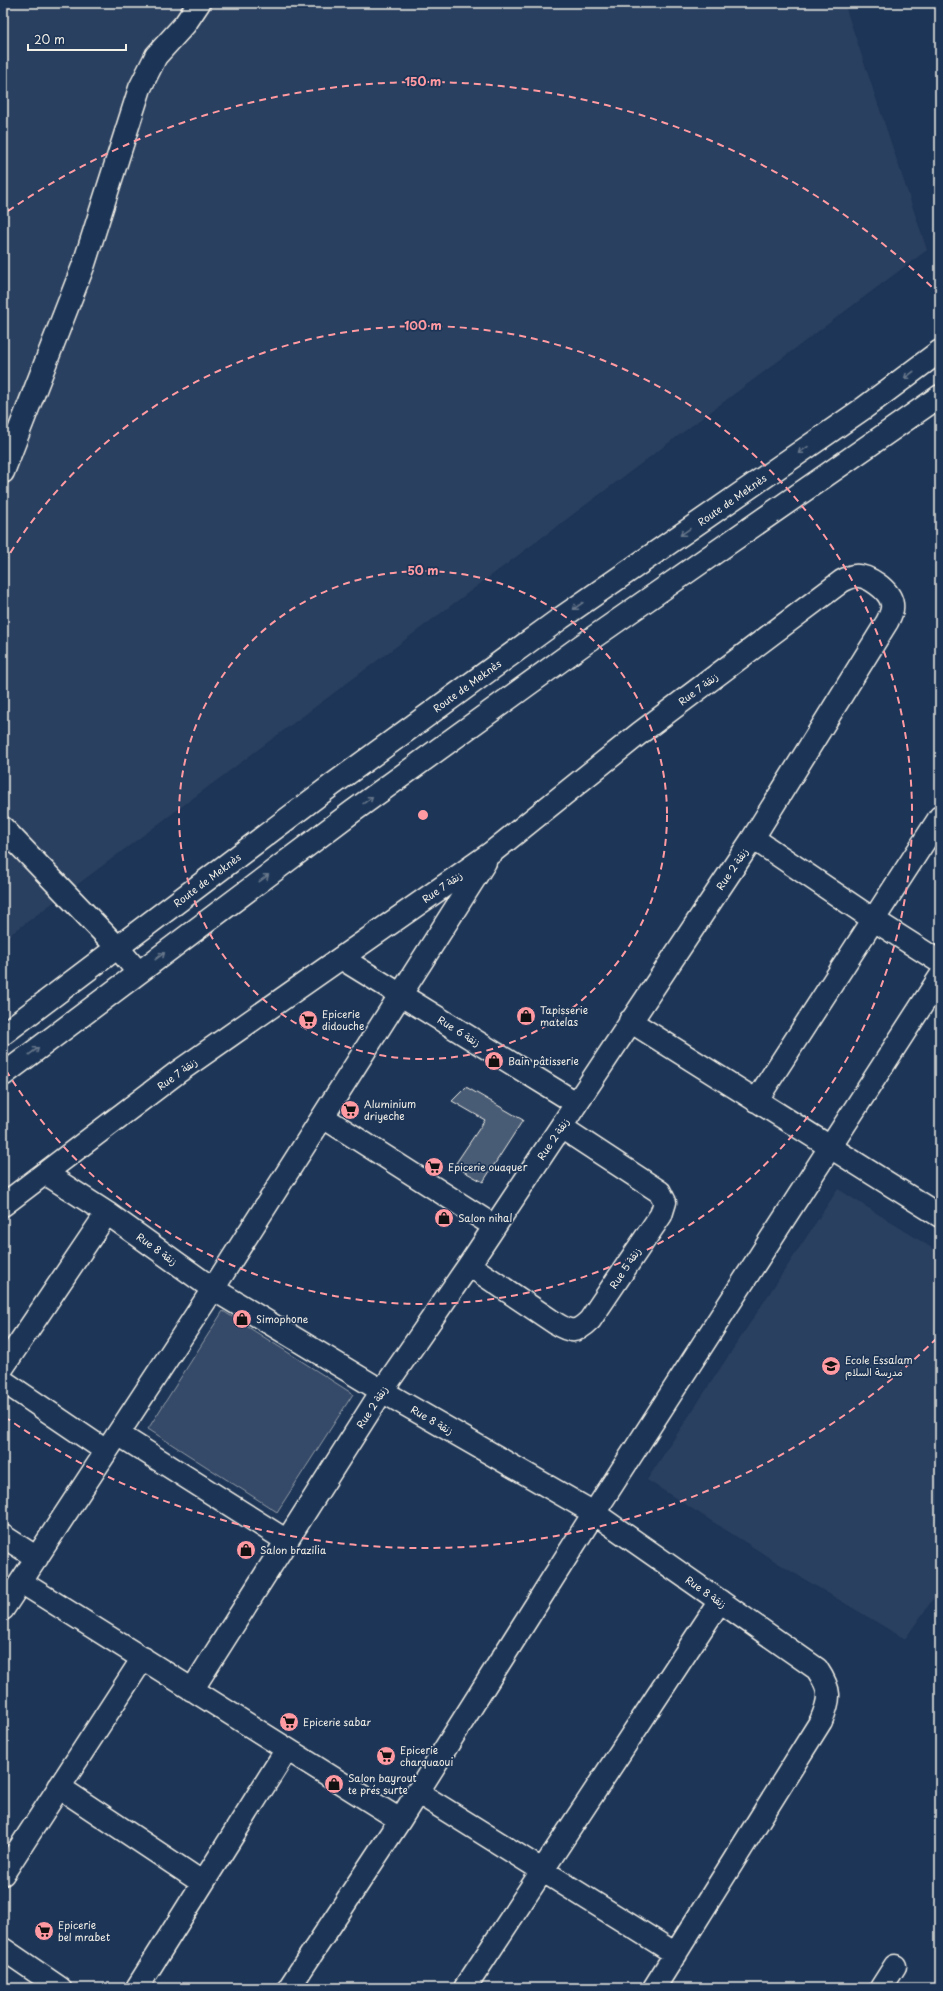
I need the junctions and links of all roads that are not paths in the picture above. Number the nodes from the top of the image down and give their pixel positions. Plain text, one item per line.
1 (199, 3) edge
2 (940, 351) edge
3 (940, 396) edge
4 (3, 472) edge
5 (877, 585) joint
6 (940, 817) edge
7 (3, 828) edge
8 (753, 838) junction
9 (491, 853) junction
10 (874, 920) junction
11 (118, 948) junction
12 (341, 958) junction
13 (940, 962) edge
14 (138, 972) junction
15 (940, 977) edge
16 (400, 995) junction
17 (630, 1021) junction
18 (3, 1034) edge
19 (3, 1075) edge
20 (756, 1101) junction
21 (576, 1103) junction
22 (323, 1117) junction
23 (561, 1127) junction
24 (830, 1148) junction
25 (45, 1173) junction
26 (3, 1205) edge
27 (106, 1213) junction
28 (940, 1216) edge
29 (494, 1226) junction
30 (469, 1265) junction
31 (213, 1289) junction
32 (3, 1367) edge
33 (3, 1381) edge
34 (382, 1391) junction
35 (112, 1443) junction
36 (594, 1513) junction
37 (3, 1536) edge
38 (287, 1541) junction
39 (37, 1558) junction
40 (21, 1582) junction
41 (720, 1601) junction
42 (3, 1610) edge
43 (143, 1658) junction
44 (192, 1690) junction
45 (287, 1749) junction
46 (59, 1787) junction
47 (417, 1792) junction
48 (400, 1820) junction
49 (544, 1871) junction
50 (3, 1874) edge
51 (203, 1883) junction
52 (3, 1949) edge
53 (676, 1954) junction
54 (895, 1966) dead end
55 (60, 1988) edge
56 (137, 1988) edge
57 (289, 1988) edge
58 (465, 1988) edge
59 (654, 1988) edge
60 (881, 1988) edge

1 - 4 street
2 -> 11 street, Route de Meknès
14 -> 3 street
5 - 8 street, Rue 2 زنقة
5 - 9 street, Rue 7 زنقة
6 - 10 street
7 - 11 street
8 - 10 street
8 - 17 street, Rue 2 زنقة
9 - 12 street, Rue 7 زنقة
9 - 16 street
10 - 13 street
10 - 20 street
11 - 14 street
11 - 18 street, Route de Meknès
12 - 16 street, Rue 6 زنقة
12 - 25 street, Rue 7 زنقة
19 -> 14 street
15 - 24 street
16 - 21 street, Rue 6 زنقة
16 - 22 street
17 - 20 street
17 - 21 street, Rue 2 زنقة
20 - 24 street
21 - 23 street, Rue 2 زنقة
22 - 29 street
22 - 31 street
23 - 29 street, Rue 2 زنقة
23 - 30 street, Rue 5 زنقة
24 - 28 street
24 - 36 street
25 - 26 street, Rue 7 زنقة
25 - 27 street, Rue 8 زنقة
27 - 31 street, Rue 8 زنقة
27 - 32 street
29 - 30 street, Rue 2 زنقة
30 - 34 street, Rue 2 زنقة
31 - 34 street, Rue 8 زنقة
31 - 35 street
33 - 35 street
34 - 36 street, Rue 8 زنقة
34 - 38 street, Rue 2 زنقة
35 - 38 street
35 - 39 street
36 - 41 street, Rue 8 زنقة
36 - 47 street
37 - 39 street
38 - 44 street, Rue 2 زنقة
39 - 40 street
40 - 42 street
40 - 43 street
41 - 49 street
41 - 53 street, Rue 8 زنقة
43 - 44 street
43 - 46 street
44 - 45 street
45 - 48 street
45 - 51 street
46 - 50 street
46 - 51 street
47 - 48 street
47 - 49 street
48 - 57 street
49 - 53 street
49 - 58 street
51 - 56 street
52 - 55 street
53 - 59 street
54 - 60 street

